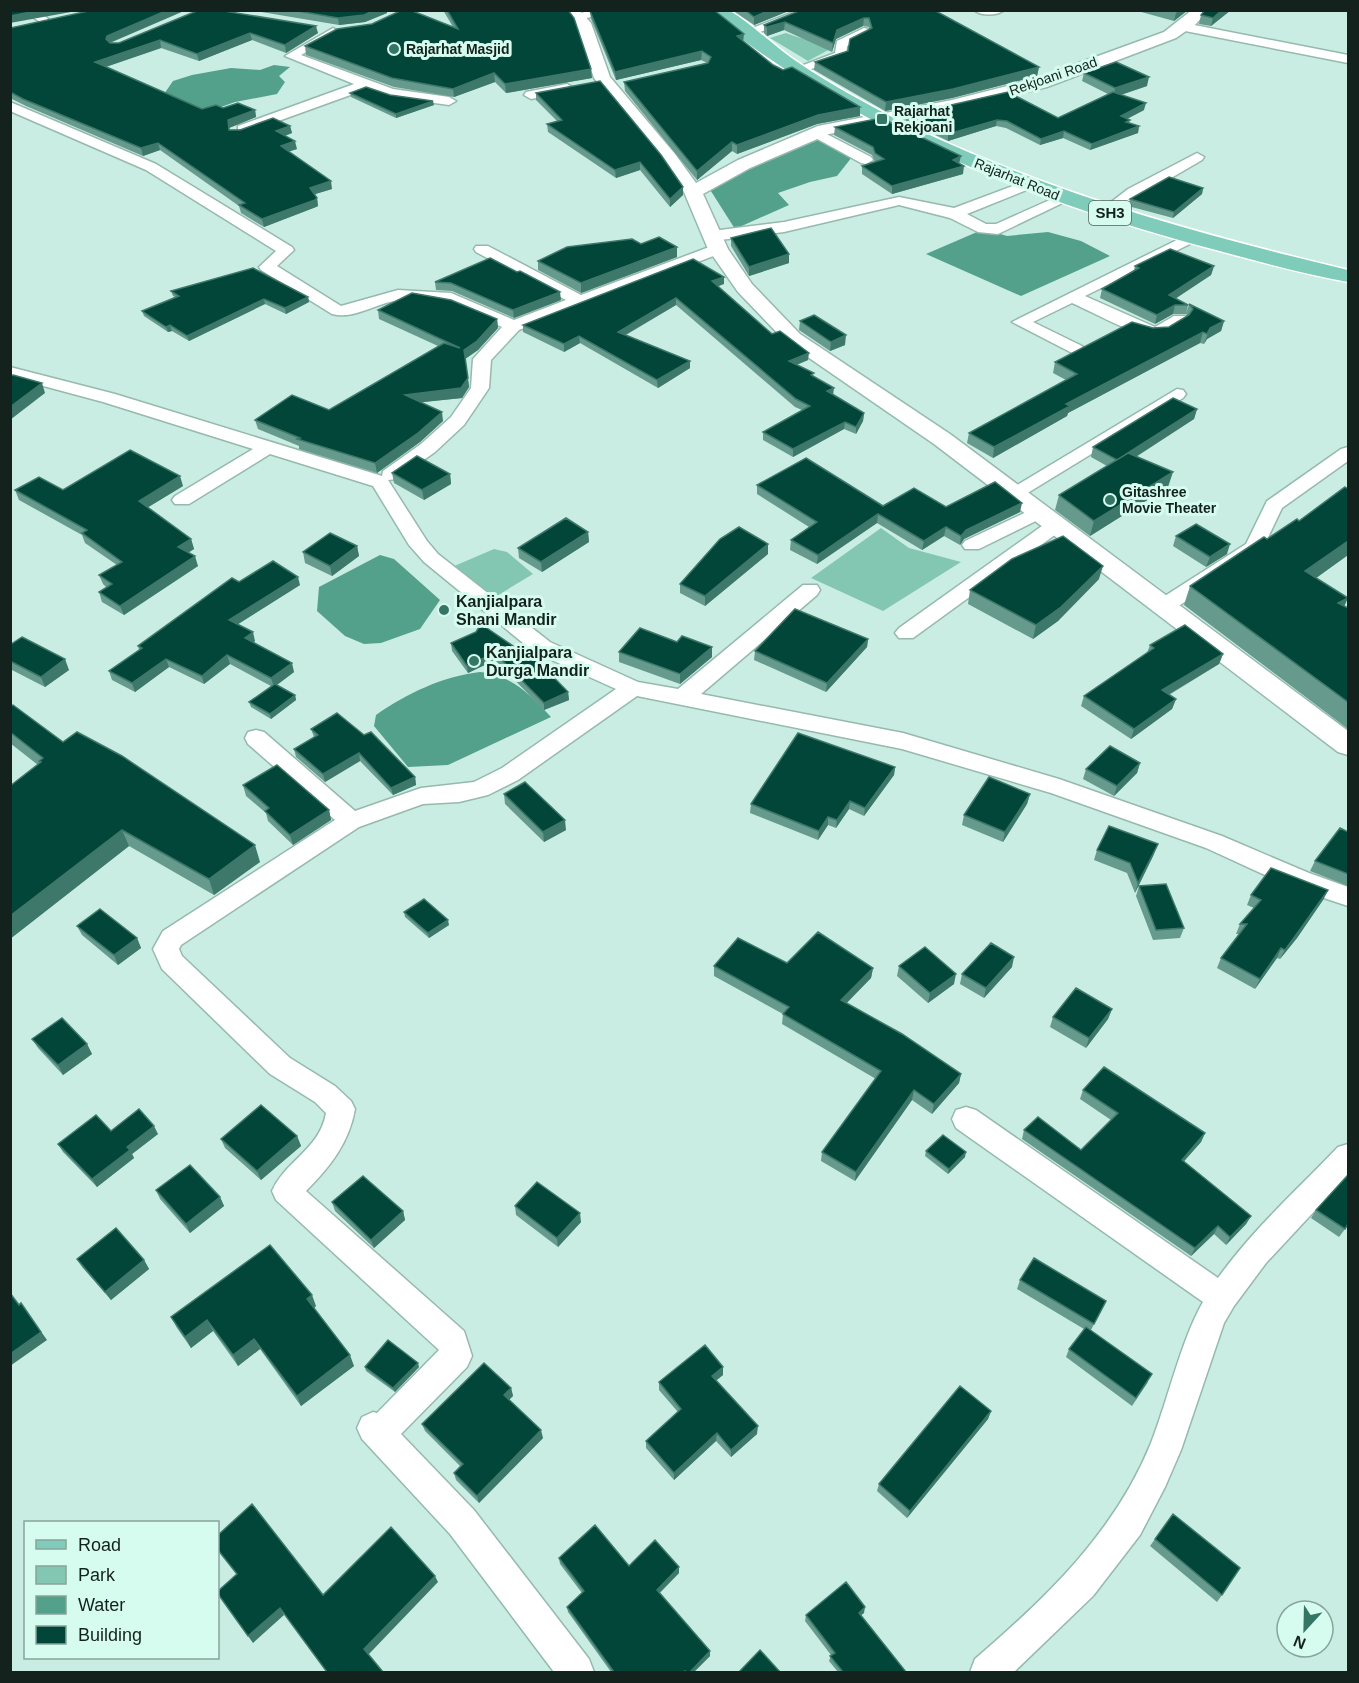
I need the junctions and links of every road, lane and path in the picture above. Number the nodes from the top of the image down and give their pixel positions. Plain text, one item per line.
1 (28, 10) edge
2 (606, 10) edge
3 (717, 10) edge
4 (732, 10) edge
5 (812, 10) edge
6 (980, 10) edge
7 (998, 10) edge
8 (1201, 10) edge
9 (574, 14) edge
10 (28, 25) edge
11 (1184, 27) junction
12 (317, 28) edge
13 (756, 29) junction
14 (864, 32) edge
15 (1348, 59) edge
16 (808, 66) junction
17 (364, 85) junction
18 (612, 85) junction
19 (531, 95) edge
20 (449, 100) edge
21 (10, 106) edge
22 (889, 117) junction
23 (236, 132) edge
24 (817, 133) junction
25 (1197, 157) dead end
26 (866, 160) dead end
27 (1029, 184) junction
28 (693, 192) junction
29 (1066, 198) junction
30 (1113, 206) junction
31 (953, 213) junction
32 (1191, 238) junction
33 (715, 242) junction
34 (482, 249) dead end
35 (1348, 269) edge
36 (1348, 276) edge
37 (1073, 297) junction
38 (580, 301) junction
39 (1180, 320) edge
40 (513, 326) junction
41 (1076, 350) edge
42 (20, 374) edge
43 (10, 388) edge
44 (1177, 394) dead end
45 (267, 448) junction
46 (1348, 453) edge
47 (380, 482) junction
48 (1014, 493) junction
49 (182, 501) dead end
50 (1047, 518) junction
51 (972, 545) dead end
52 (810, 590) dead end
53 (1164, 606) junction
54 (906, 633) dead end
55 (633, 688) junction
56 (681, 699) junction
57 (256, 738) dead end
58 (1348, 745) edge
59 (351, 821) junction
60 (1348, 896) edge
61 (966, 1119) dead end
62 (1348, 1156) edge
63 (1221, 1297) junction
64 (576, 1672) edge
65 (988, 1672) edge

1 - 10 street
2 - 9 street
3 - 22 main road, Rajarhat Road / SH3
4 - 13 main road, Rajarhat Road / SH3
5 - 13 street
6 - 7 street
8 - 11 street, Rekjoani Road
9 - 18 street
11 - 15 street
11 - 22 street, Rekjoani Road
12 - 17 street
13 - 16 main road, Rajarhat Road / SH3
14 - 16 street
16 - 22 main road, Rajarhat Road / SH3
17 - 20 street
17 - 23 street
18 - 19 street
18 - 28 street
21 - 40 street
22 - 24 street, Rekjoani Road
22 - 27 main road, Rajarhat Road / SH3
22 - 30 main road, Rajarhat Road / SH3
24 - 26 street
24 - 28 street, Rekjoani Road
25 - 30 street
27 - 29 main road, Rajarhat Road / SH3
27 - 31 street
28 - 33 street
29 - 31 street
29 - 32 main road, Rajarhat Road / SH3
30 - 35 main road, Rajarhat Road / SH3
31 - 33 street
32 - 36 main road, Rajarhat Road / SH3
32 - 37 street
33 - 38 street
33 - 48 street
34 - 38 street
37 - 39 street
37 - 41 street
38 - 40 street
40 - 47 street
42 - 43 street
42 - 45 street
44 - 48 street
45 - 47 street
45 - 49 street
46 - 53 street
47 - 55 street
48 - 50 street
50 - 51 street
50 - 53 street
50 - 54 street
52 - 56 street
53 - 58 street
55 - 56 street
55 - 59 street
56 - 60 street
57 - 59 street
59 - 64 street
61 - 63 street
62 - 63 street
63 - 65 street

